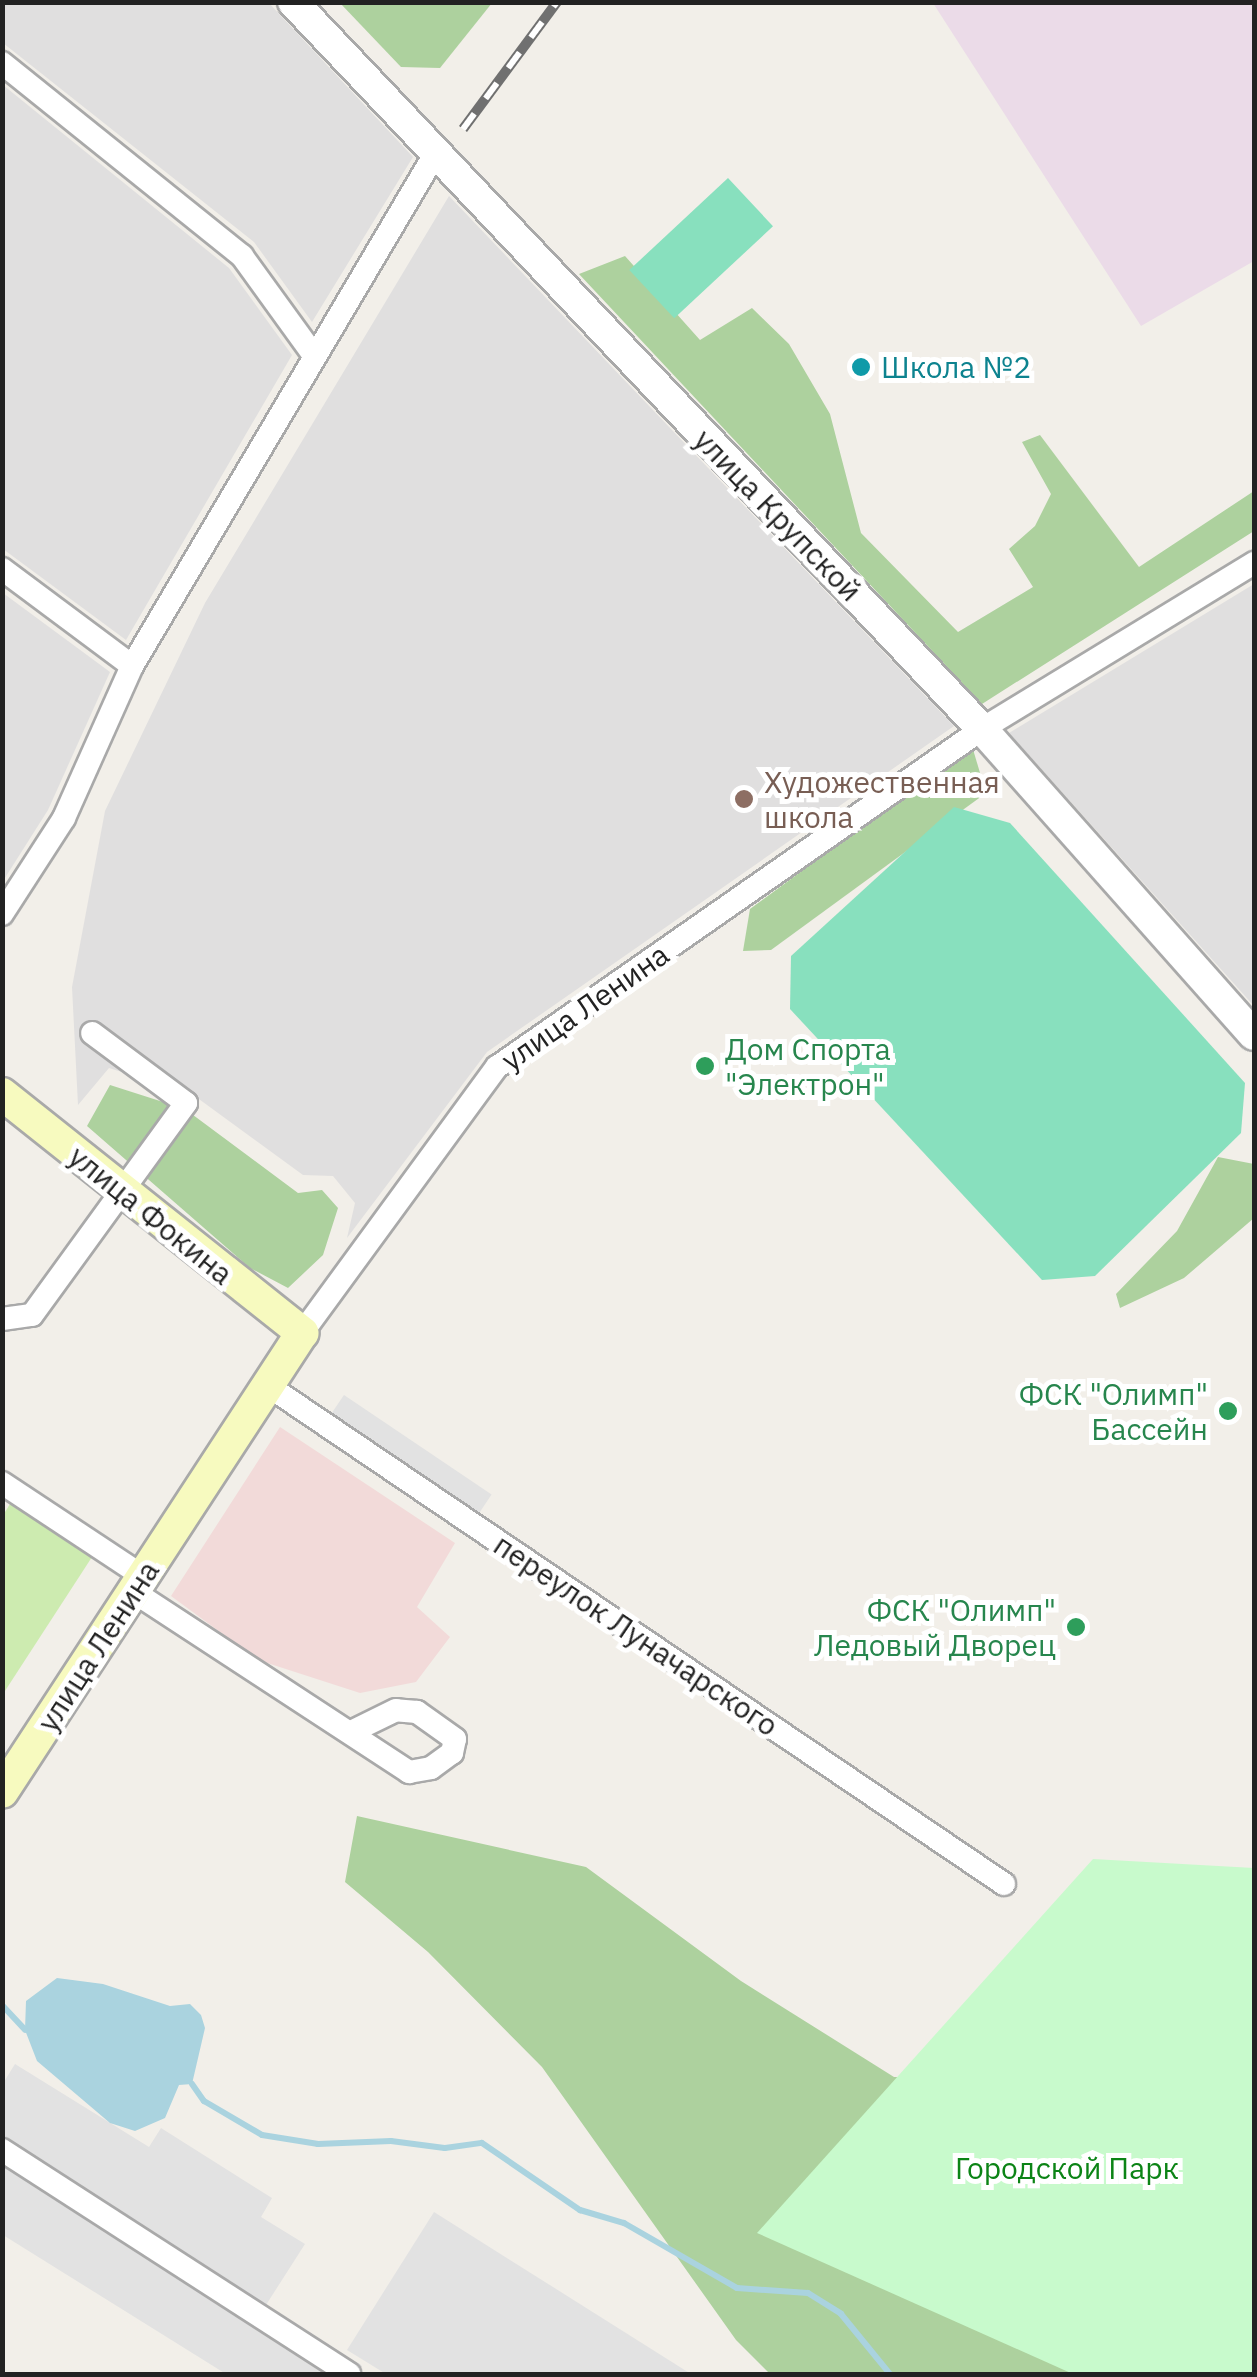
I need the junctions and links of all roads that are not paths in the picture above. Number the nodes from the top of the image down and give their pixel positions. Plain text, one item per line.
1 (292, 2) edge
2 (2, 62) edge
3 (435, 154) junction
4 (313, 354) junction
5 (1254, 563) edge
6 (2, 569) edge
7 (132, 666) junction
8 (982, 728) junction
9 (2, 914) edge
10 (92, 1033) dead end
11 (1254, 1035) edge
12 (2, 1094) edge
13 (124, 1194) junction
14 (2, 1319) edge
15 (302, 1333) junction
16 (267, 1385) junction
17 (2, 1483) edge
18 (139, 1584) junction
19 (352, 1731) dead end
20 (2, 1792) edge
21 (1004, 1884) dead end
22 (2, 2150) edge
23 (350, 2374) edge

1 - 3 street, улица Крупской
2 - 4 street
3 - 4 street
3 - 8 street, улица Крупской
4 - 7 street
5 - 8 street, улица Ленина
6 - 7 street
7 - 9 street
8 - 11 street, улица Крупской
8 - 15 street, улица Ленина
10 - 13 street
12 - 13 main road, улица Фокина
13 - 14 street
13 - 15 main road, улица Фокина
15 - 16 main road, улица Ленина
16 - 18 main road, улица Ленина
16 - 21 street, переулок Луначарского
17 - 18 street
18 - 19 street
18 - 20 main road, улица Ленина
22 - 23 street

